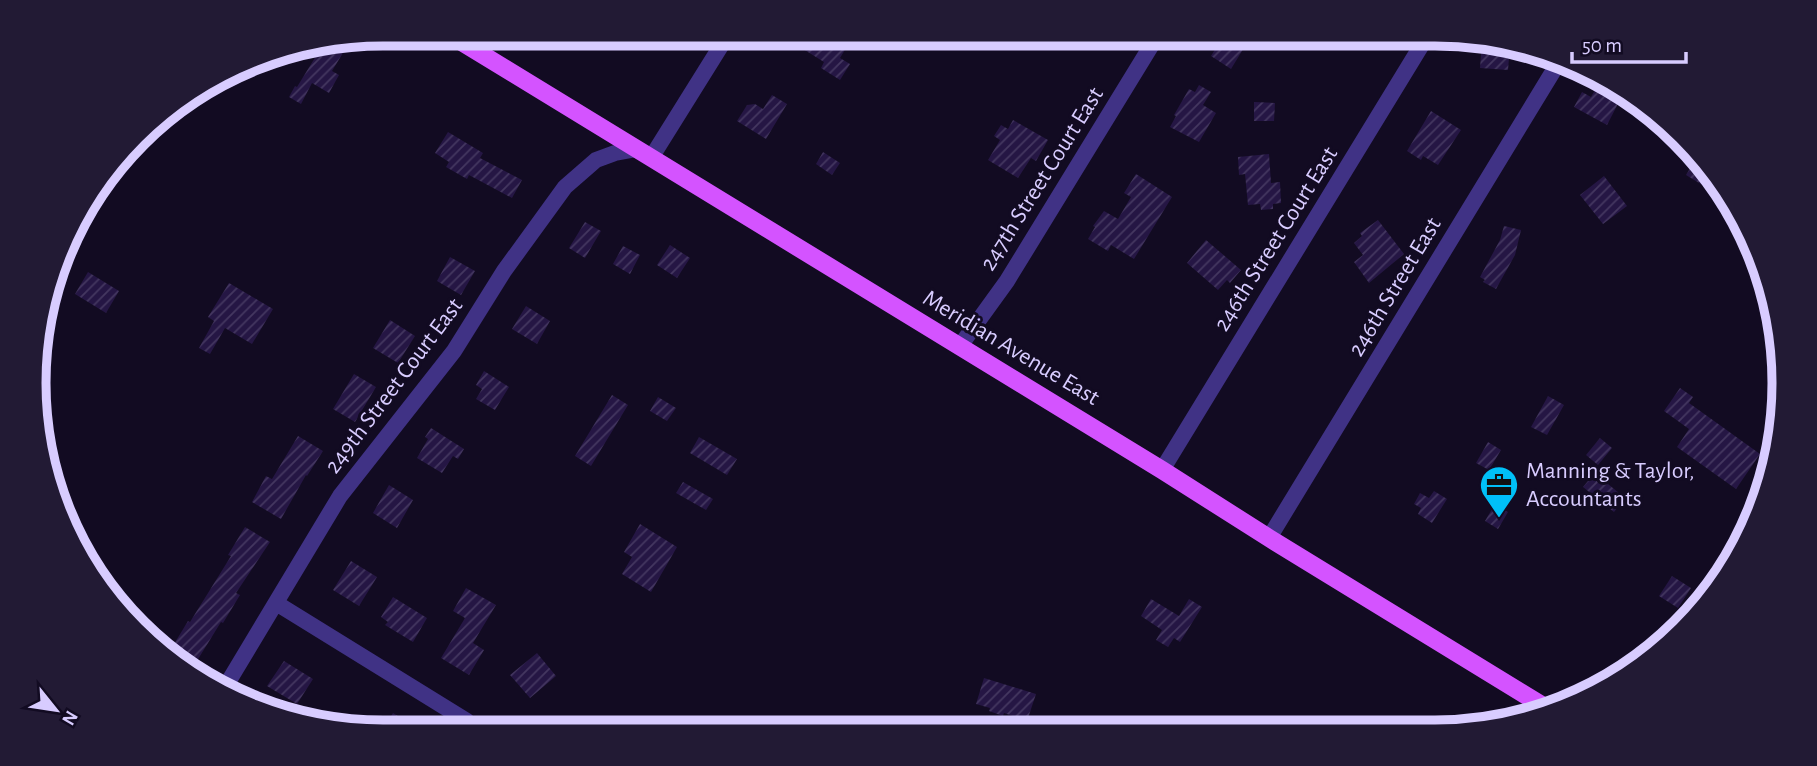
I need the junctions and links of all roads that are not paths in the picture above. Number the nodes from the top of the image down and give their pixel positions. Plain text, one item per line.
1 (468, 46) edge
2 (720, 46) edge
3 (1151, 46) edge
4 (1421, 46) edge
5 (1555, 68) edge
6 (644, 153) junction
7 (961, 346) junction
8 (1162, 470) junction
9 (1269, 538) junction
10 (276, 603) junction
11 (228, 683) edge
12 (1539, 704) edge
13 (453, 720) edge

1 - 6 main road, Meridian Avenue East
2 - 6 street
3 - 7 street, 247th Street Court East
4 - 8 street, 246th Street Court East
5 - 9 street, 246th Street East
6 - 7 main road, Meridian Avenue East
6 - 10 street, 249th Street Court East
7 - 8 main road, Meridian Avenue East
8 - 9 main road, Meridian Avenue East
9 - 12 main road, Meridian Avenue East
10 - 11 street, 249th Street Court East
10 - 13 street

